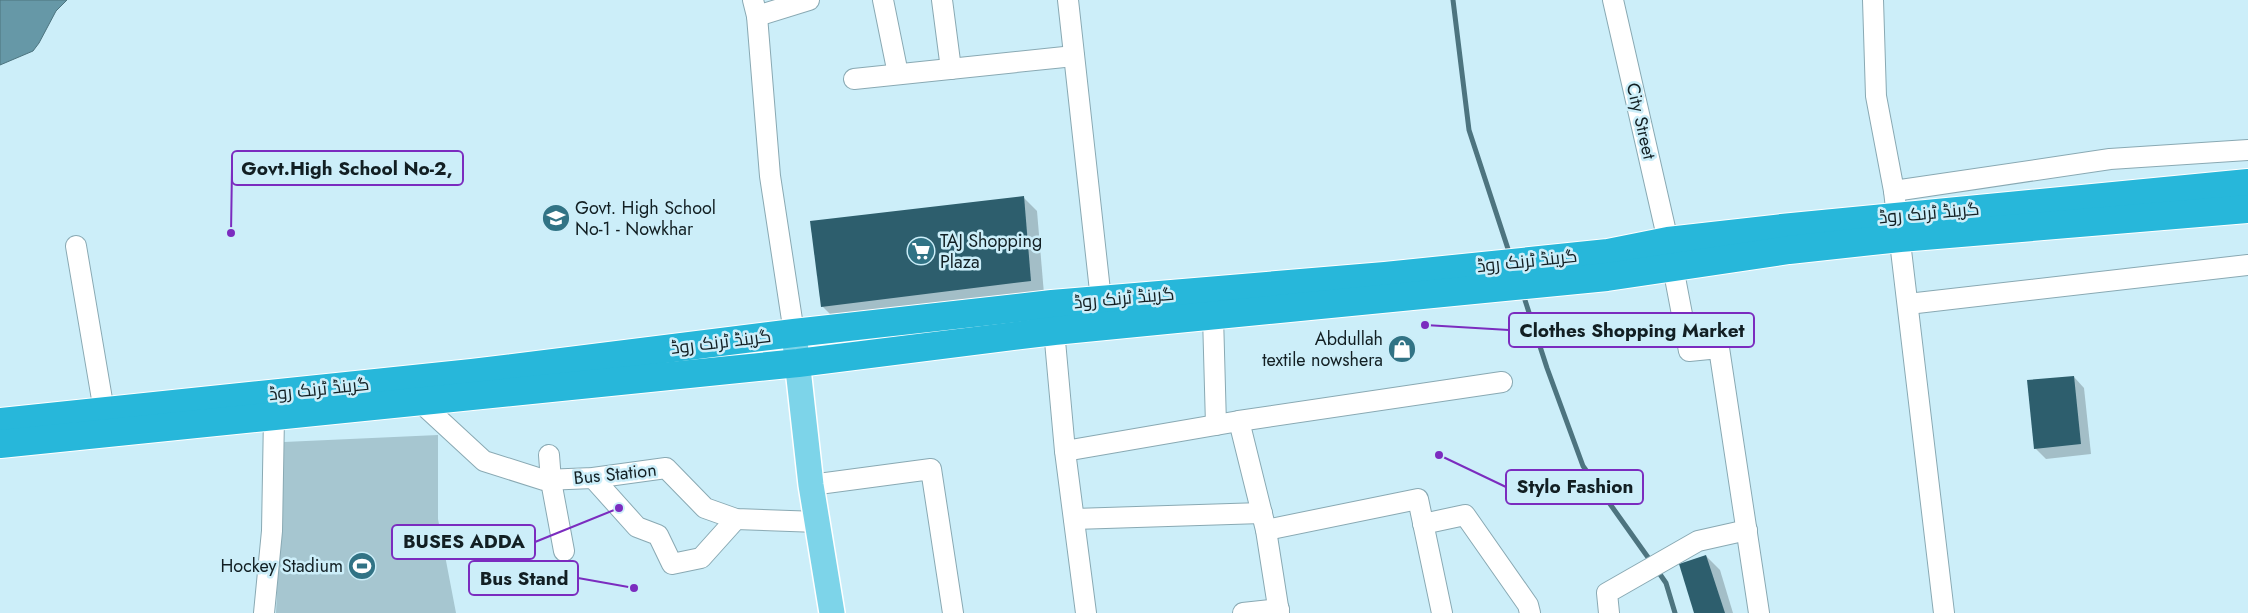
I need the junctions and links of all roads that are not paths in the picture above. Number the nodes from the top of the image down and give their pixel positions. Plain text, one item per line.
1 (809, 0) edge
2 (883, 0) edge
3 (942, 0) edge
4 (1068, 0) edge
5 (1613, 0) edge
6 (1873, 0) edge
7 (755, 8) edge
8 (1074, 56) junction
9 (951, 69) junction
10 (898, 74) junction
11 (854, 79) dead end
12 (2248, 150) edge
13 (2248, 183) edge
14 (2248, 209) edge
15 (1897, 215) junction
16 (76, 246) dead end
17 (1671, 254) junction
18 (2248, 264) edge
19 (1384, 287) junction
20 (1101, 300) junction
21 (1052, 304) junction
22 (1908, 304) junction
23 (1213, 316) junction
24 (1054, 331) junction
25 (794, 333) junction
26 (798, 363) junction
27 (1502, 382) dead end
28 (419, 401) junction
29 (104, 411) junction
30 (274, 416) junction
31 (1240, 421) junction
32 (0, 422) edge
33 (1216, 425) junction
34 (0, 444) edge
35 (1065, 451) junction
36 (549, 455) dead end
37 (593, 478) junction
38 (551, 481) junction
39 (811, 485) junction
40 (736, 519) junction
41 (1074, 520) junction
42 (1264, 521) junction
43 (818, 522) junction
44 (1423, 524) junction
45 (1747, 530) junction
46 (564, 551) dead end
47 (1279, 611) edge
48 (264, 613) edge
49 (832, 613) edge
50 (953, 613) edge
51 (1086, 613) edge
52 (1242, 613) edge
53 (1442, 613) edge
54 (1530, 613) edge
55 (1609, 613) edge
56 (1759, 613) edge
57 (1944, 613) edge

1 - 7 street
2 - 10 street
3 - 9 street
4 - 8 street
5 - 17 street, City Street
6 - 15 street
7 - 25 street
8 - 9 street
8 - 20 street
9 - 10 street
10 - 11 street
12 - 15 street
13 - 15 highway, گرینڈ ٹرنک روڈ
14 - 15 highway, گرینڈ ٹرنک روڈ
15 - 17 highway, گرینڈ ٹرنک روڈ
15 - 22 street
16 - 29 street
17 - 19 highway, گرینڈ ٹرنک روڈ
17 - 45 street, City Street
18 - 22 street
19 - 20 highway, گرینڈ ٹرنک روڈ
19 - 23 highway, گرینڈ ٹرنک روڈ
20 - 21 highway, گرینڈ ٹرنک روڈ
21 - 24 street
21 - 25 highway, گرینڈ ٹرنک روڈ
22 - 57 street
23 - 24 highway, گرینڈ ٹرنک روڈ
23 - 33 street
24 - 26 highway, گرینڈ ٹرنک روڈ
24 - 35 street
25 - 26 main road
25 - 29 highway, گرینڈ ٹرنک روڈ
26 - 28 highway, گرینڈ ٹرنک روڈ
26 - 39 main road
27 - 31 street
28 - 30 highway, گرینڈ ٹرنک روڈ
28 - 38 street, Bus Station
29 - 32 highway, گرینڈ ٹرنک روڈ
30 - 34 highway, گرینڈ ٹرنک روڈ
30 - 48 street
31 - 33 street
31 - 42 street
33 - 35 street
35 - 41 street
36 - 38 street
37 - 38 street, Bus Station
37 - 40 street, Bus Station
37 - 40 street
38 - 46 street
39 - 43 main road
39 - 50 street
40 - 43 street, Bus Station
41 - 42 street
41 - 51 street
42 - 44 street
42 - 47 street
43 - 49 main road
44 - 53 street
44 - 54 street
45 - 55 street
45 - 56 street
47 - 52 street

